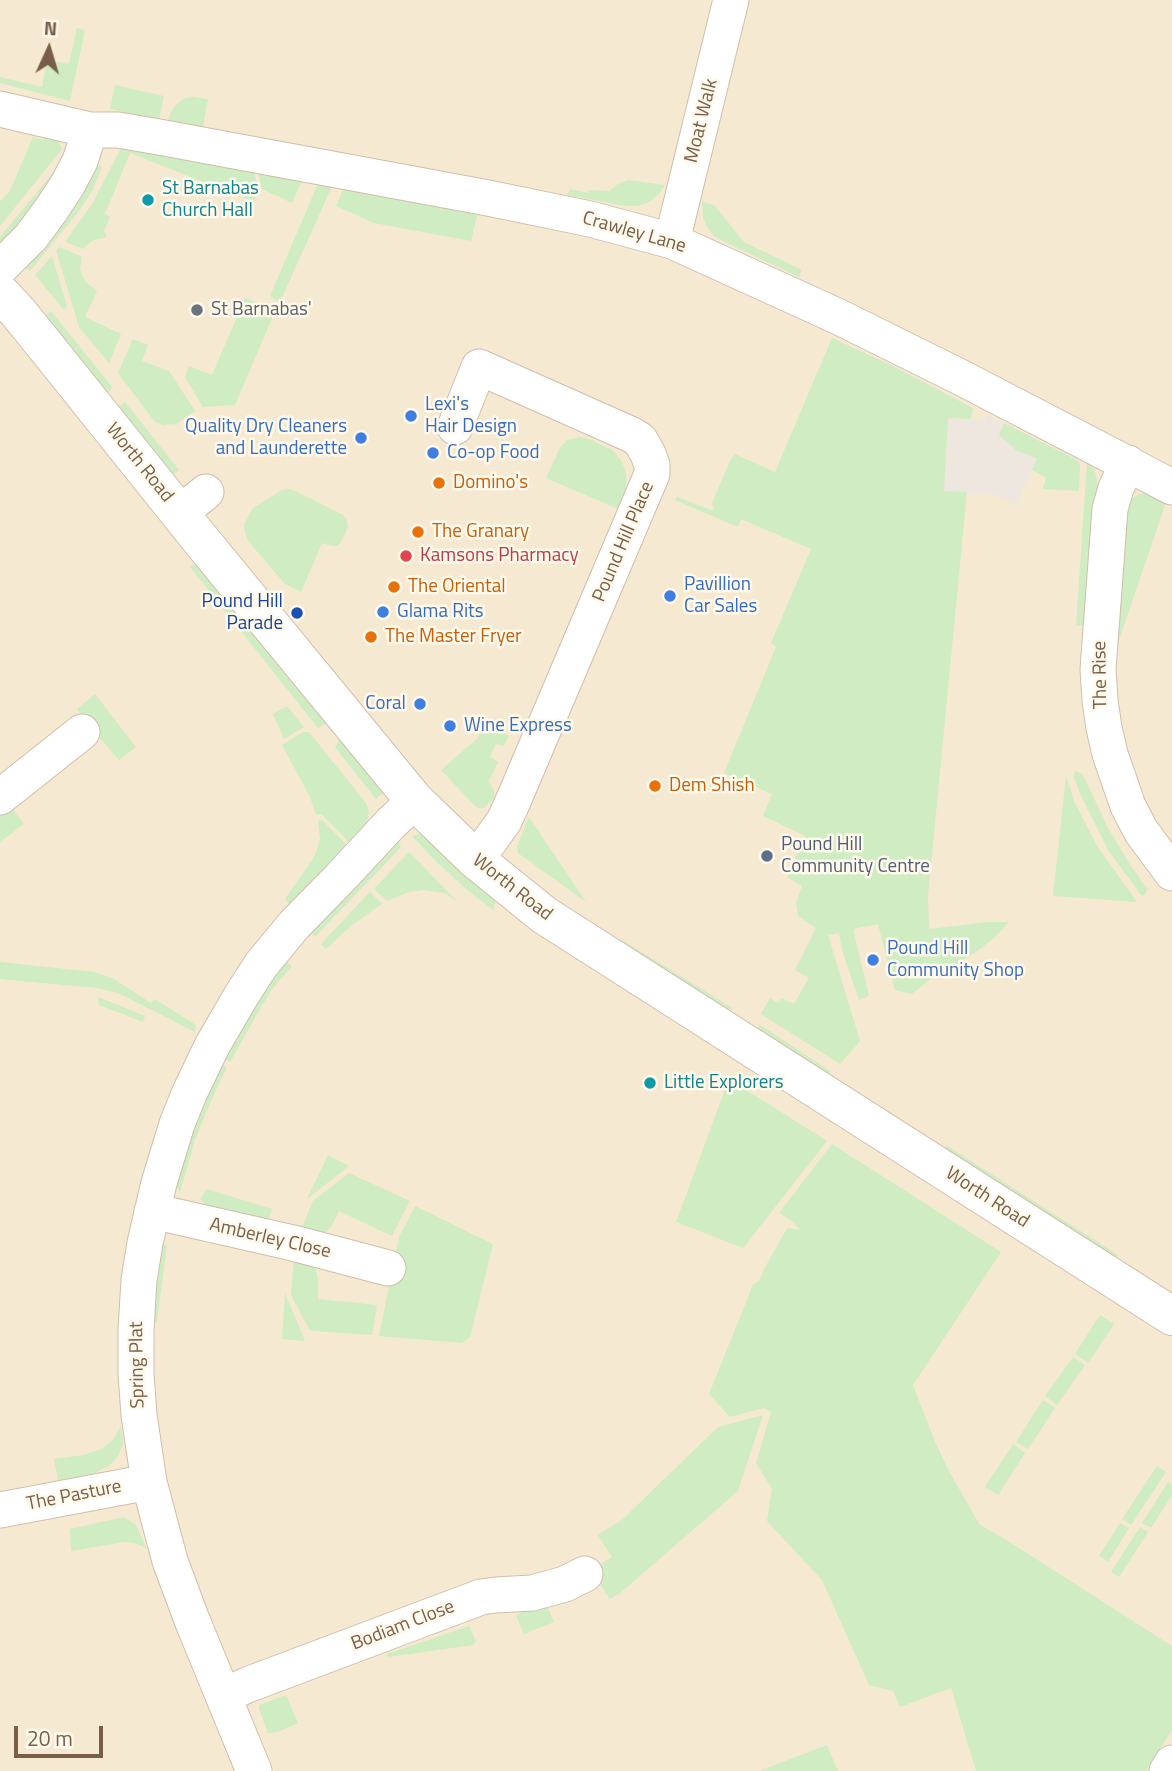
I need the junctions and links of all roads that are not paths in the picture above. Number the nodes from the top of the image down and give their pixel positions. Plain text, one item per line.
1 (731, 0) edge
2 (0, 109) edge
3 (90, 130) junction
4 (672, 241) junction
5 (0, 268) edge
6 (0, 293) edge
7 (455, 427) dead end
8 (1128, 463) junction
9 (1172, 486) edge
10 (82, 732) dead end
11 (0, 797) edge
12 (415, 802) junction
13 (475, 860) junction
14 (1172, 873) edge
15 (152, 1211) junction
16 (388, 1268) dead end
17 (1172, 1316) edge
18 (149, 1482) junction
19 (0, 1510) edge
20 (585, 1574) dead end
21 (224, 1696) junction
22 (1172, 1763) edge
23 (254, 1771) edge
24 (1167, 1771) edge

1 - 4 street, Moat Walk
2 - 3 street, Crawley Lane
3 - 4 street, Crawley Lane
3 - 5 street
4 - 8 street, Crawley Lane
6 - 12 street, Worth Road
7 - 13 street, Pound Hill Place
8 - 9 street, Crawley Lane
8 - 14 street, The Rise
10 - 11 street
12 - 13 street, Worth Road
12 - 15 street, Spring Plat
13 - 17 street, Worth Road
15 - 16 street, Amberley Close
15 - 18 street, Spring Plat
18 - 19 street, The Pasture
18 - 21 street, Spring Plat
20 - 21 street, Bodiam Close
21 - 23 street, Spring Plat
22 - 24 street

